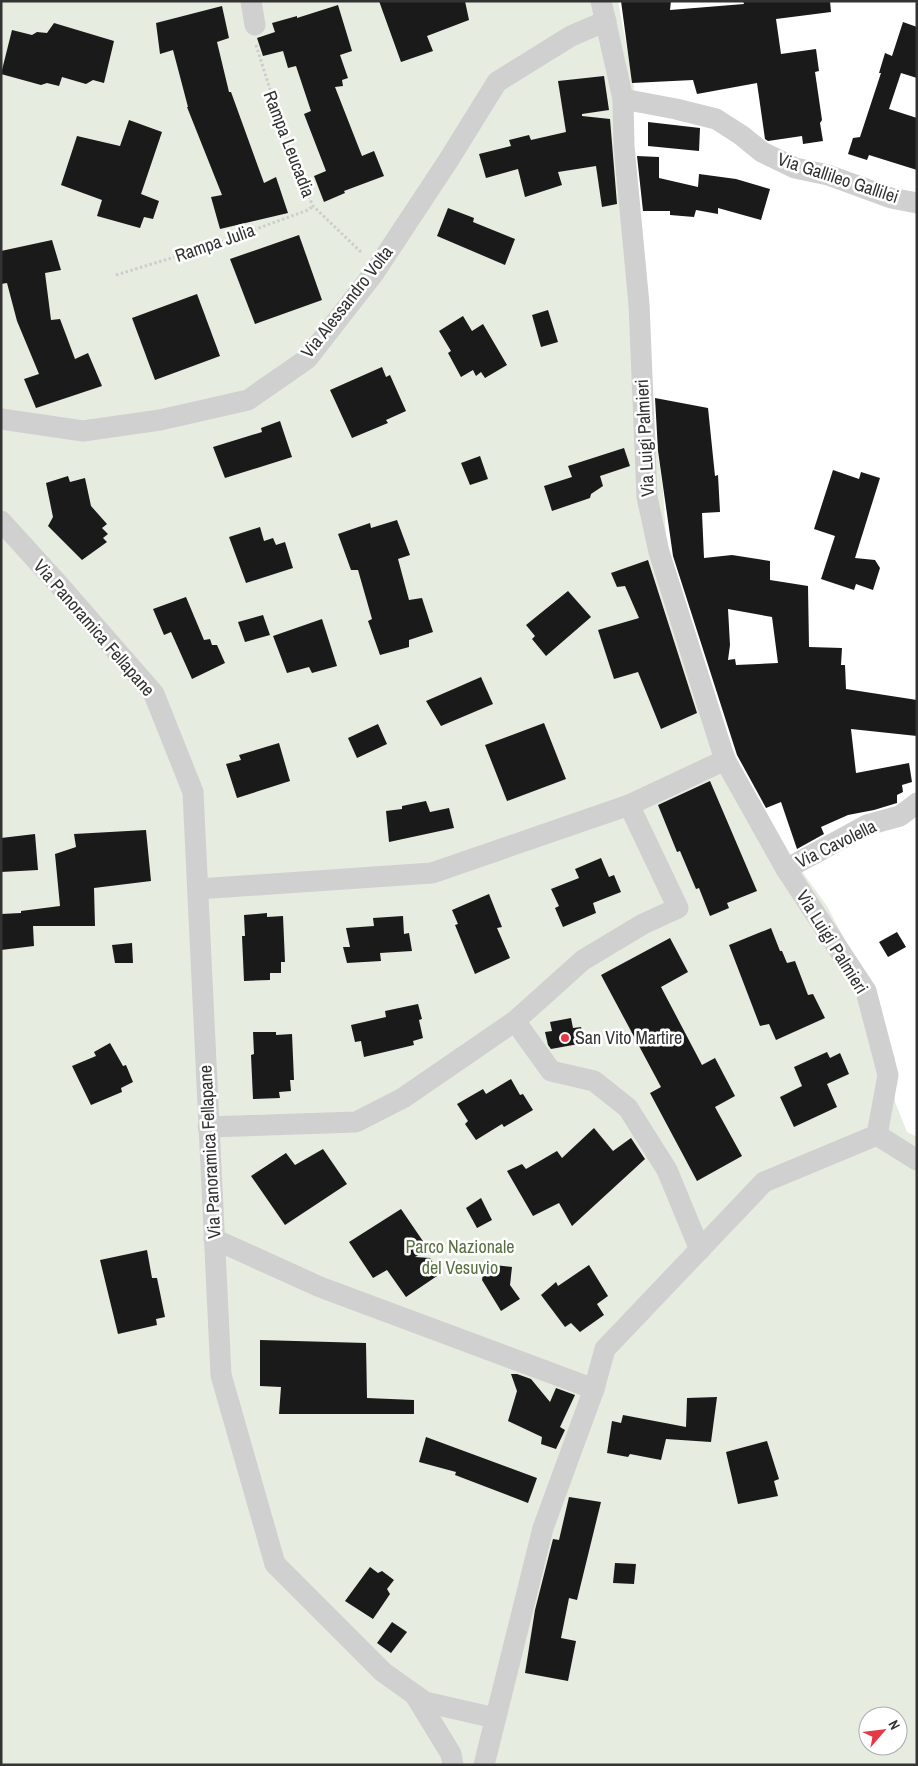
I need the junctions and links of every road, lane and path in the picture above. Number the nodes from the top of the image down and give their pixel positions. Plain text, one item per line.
1 (251, 1) edge
2 (603, 11) edge
3 (255, 25) joint
4 (623, 99) junction
5 (917, 203) edge
6 (313, 206) junction
7 (382, 262) junction
8 (116, 275) dead end
9 (1, 419) edge
10 (1, 521) edge
11 (725, 760) junction
12 (917, 803) edge
13 (628, 805) junction
14 (786, 869) junction
15 (198, 889) junction
16 (514, 1021) junction
17 (208, 1127) junction
18 (877, 1135) junction
19 (917, 1160) edge
20 (214, 1239) junction
21 (700, 1250) junction
22 (594, 1389) junction
23 (415, 1695) junction
24 (495, 1718) junction
25 (453, 1765) edge
26 (484, 1765) edge

1 - 3 street
2 - 4 street, Via Luigi Palmieri
2 - 7 street, Via Alessandro Volta
3 - 6 path, Rampa Leucadia
4 - 5 street, Via Gallileo Gallilei
4 - 11 street, Via Luigi Palmieri
6 - 7 path, Rampa Leucadia
6 - 8 path, Rampa Julia
7 - 9 street, Via Alessandro Volta
10 - 15 street, Via Panoramica Fellapane
11 - 13 street
11 - 14 street, Via Cavolella
12 - 14 street, Via Cavolella
13 - 15 street
13 - 16 street
14 - 18 street, Via Luigi Palmieri
15 - 17 street, Via Panoramica Fellapane
16 - 17 street
16 - 21 street
17 - 20 street, Via Panoramica Fellapane
18 - 19 street
18 - 21 street
20 - 22 street
20 - 23 street, Via Panoramica Fellapane
21 - 22 street
22 - 24 street
23 - 24 street, Via Panoramica Fellapane
23 - 25 street
24 - 26 street

